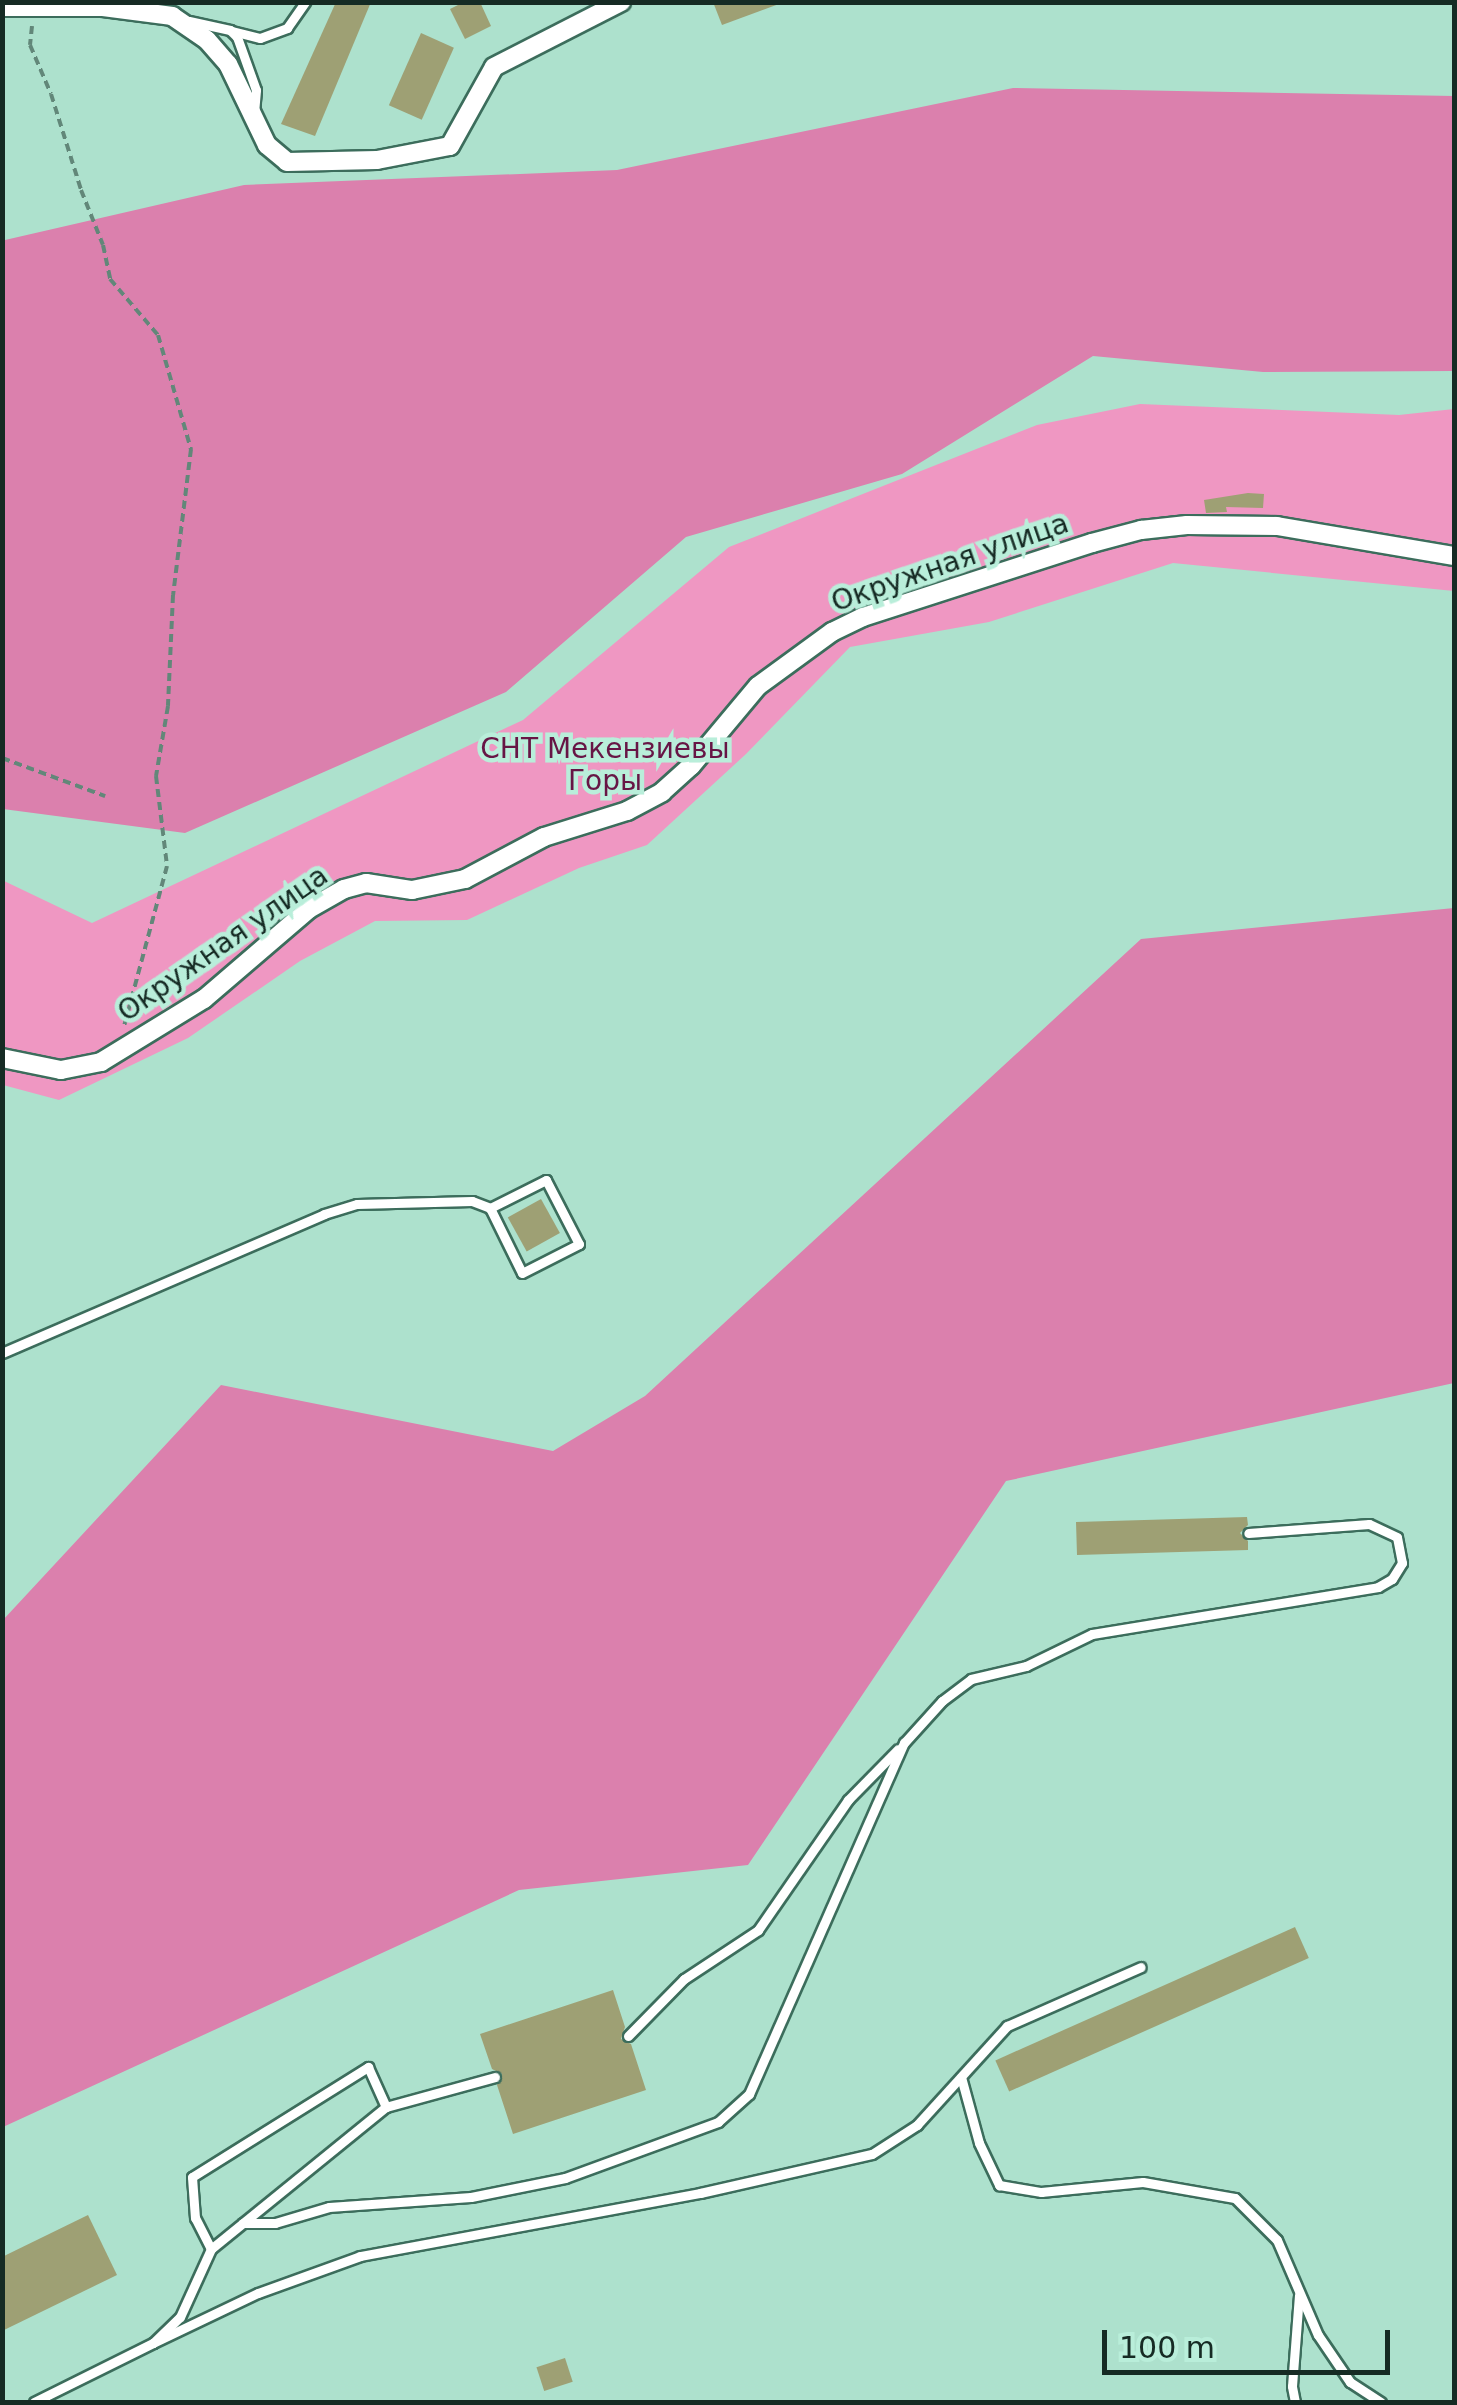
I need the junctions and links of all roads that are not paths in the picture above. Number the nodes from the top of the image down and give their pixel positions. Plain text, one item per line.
1 (305, 2) edge
2 (621, 2) edge
3 (35, 4) edge
4 (108, 5) edge
5 (2, 7) edge
6 (172, 16) junction
7 (230, 30) junction
8 (254, 116) junction
9 (1454, 556) edge
10 (2, 1058) edge
11 (490, 1208) junction
12 (2, 1353) edge
13 (1248, 1533) dead end
14 (904, 1744) junction
15 (1140, 1967) dead end
16 (628, 2036) dead end
17 (494, 2076) dead end
18 (962, 2077) junction
19 (386, 2107) junction
20 (243, 2223) junction
21 (211, 2249) junction
22 (1299, 2292) junction
23 (153, 2343) junction
24 (34, 2402) edge
25 (1295, 2402) edge
26 (1381, 2402) edge

1 - 7 lane
2 - 8 street
3 - 4 street
3 - 5 street
4 - 6 street
6 - 7 lane
6 - 8 street
7 - 8 lane
9 - 10 street, Окружная улица
11 - 11 lane
11 - 12 lane
13 - 14 lane
14 - 16 lane
14 - 20 lane
15 - 18 lane
17 - 19 lane
18 - 22 lane
18 - 23 lane
19 - 20 lane
19 - 21 lane
20 - 21 lane
21 - 23 lane
22 - 25 lane
22 - 26 lane
23 - 24 lane

